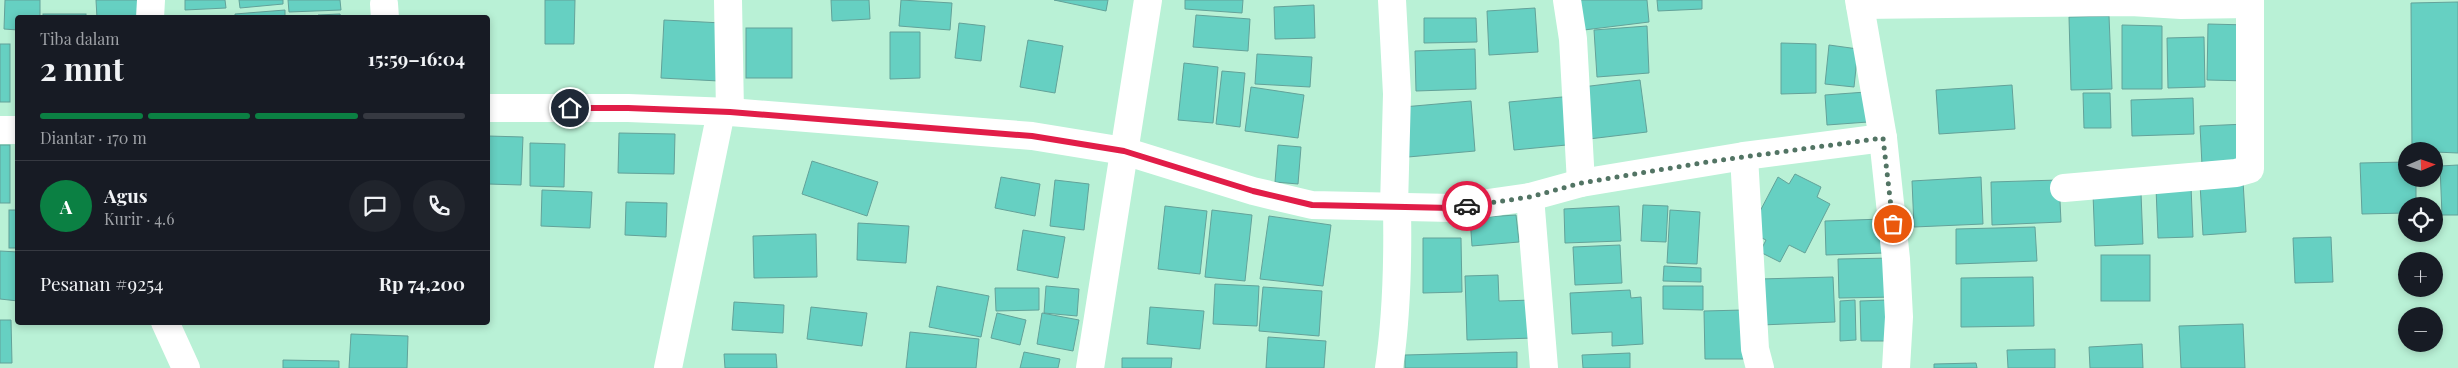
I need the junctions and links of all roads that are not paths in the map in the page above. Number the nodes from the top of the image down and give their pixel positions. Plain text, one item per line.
1 (151, 0) edge
2 (728, 0) edge
3 (1148, 0) edge
4 (1392, 0) edge
5 (1567, 0) edge
6 (1860, 2) edge
7 (2250, 2) edge
8 (150, 15) edge
9 (490, 108) edge
10 (726, 112) junction
11 (0, 130) edge
12 (15, 130) edge
13 (1883, 138) junction
14 (1124, 151) junction
15 (1744, 156) junction
16 (1581, 183) junction
17 (2064, 188) dead end
18 (1530, 197) junction
19 (1395, 206) junction
20 (166, 325) edge
21 (186, 368) edge
22 (668, 368) edge
23 (1090, 368) edge
24 (1389, 368) edge
25 (1544, 368) edge
26 (1760, 368) edge
27 (1896, 368) edge

1 - 8 street
2 - 10 street
3 - 14 street
4 - 19 street
5 - 16 street
6 - 7 street
6 - 13 street
7 - 17 street
9 - 10 street
10 - 14 street
10 - 22 street
11 - 12 street
13 - 15 street
13 - 27 street
14 - 19 street
14 - 23 street
15 - 16 street
15 - 26 street
16 - 18 street
18 - 19 street
18 - 25 street
19 - 24 street
20 - 21 street

